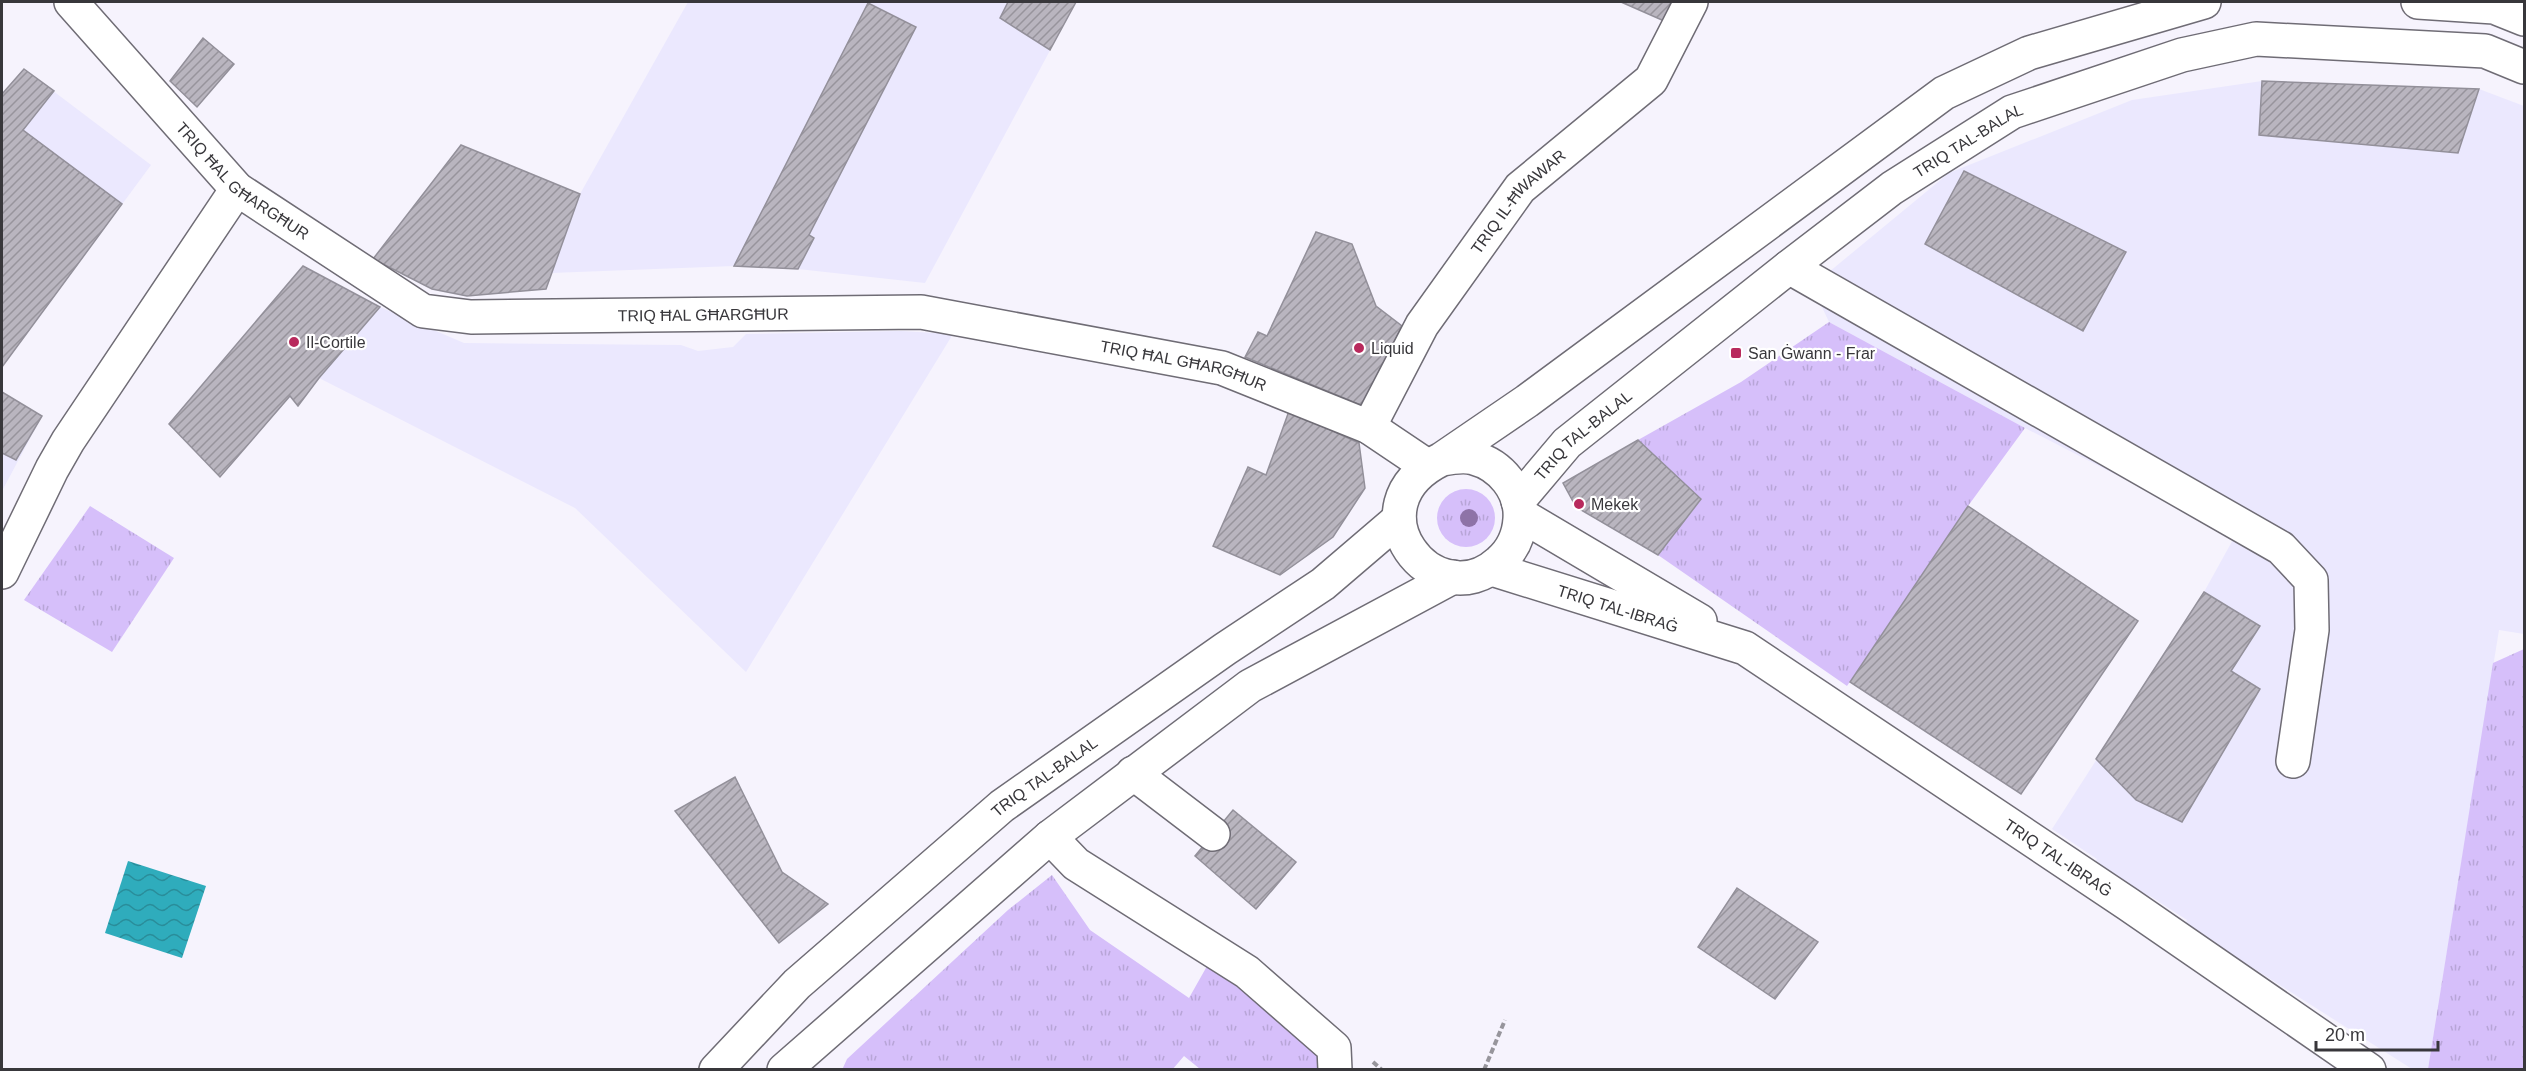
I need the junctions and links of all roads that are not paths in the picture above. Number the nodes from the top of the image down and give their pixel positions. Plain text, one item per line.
1 (71, 2) edge
2 (1691, 2) edge
3 (2204, 2) edge
4 (2418, 2) edge
5 (2147, 9) edge
6 (2524, 19) edge
7 (2524, 68) edge
8 (237, 189) junction
9 (1789, 267) junction
10 (1369, 427) junction
11 (1435, 462) junction
12 (1520, 508) junction
13 (1399, 519) junction
14 (1492, 569) junction
15 (2, 572) edge
16 (1453, 577) junction
17 (1745, 648) junction
18 (2293, 762) dead end
19 (1134, 773) junction
20 (1213, 834) dead end
21 (1050, 837) junction
22 (716, 1070) edge
23 (784, 1070) edge
24 (1335, 1070) edge
25 (2369, 1070) edge

1 - 8 main road, TRIQ ĦAL GĦARGĦUR
2 - 10 main road, TRIQ IL-ĦWAWAR
3 - 5 main road
4 - 6 main road
5 - 11 main road
7 - 9 main road, TRIQ TAL-BALAL
8 - 10 main road, TRIQ ĦAL GĦARGĦUR
8 - 15 main road
9 - 12 main road, TRIQ TAL-BALAL
9 - 18 main road
10 - 11 main road, TRIQ ĦAL GĦARGĦUR
11 - 12 main road, TRIQ TAL-BALAL
11 - 13 main road
12 - 14 main road, TRIQ TAL-BALAL
12 - 17 main road, TRIQ TAL-IBRAĠ
13 - 16 main road
13 - 22 main road, TRIQ TAL-BALAL
14 - 16 main road
14 - 17 main road, TRIQ TAL-IBRAĠ
16 - 19 main road
17 - 25 main road, TRIQ TAL-IBRAĠ
19 - 20 main road
19 - 21 main road
21 - 23 main road
21 - 24 main road

